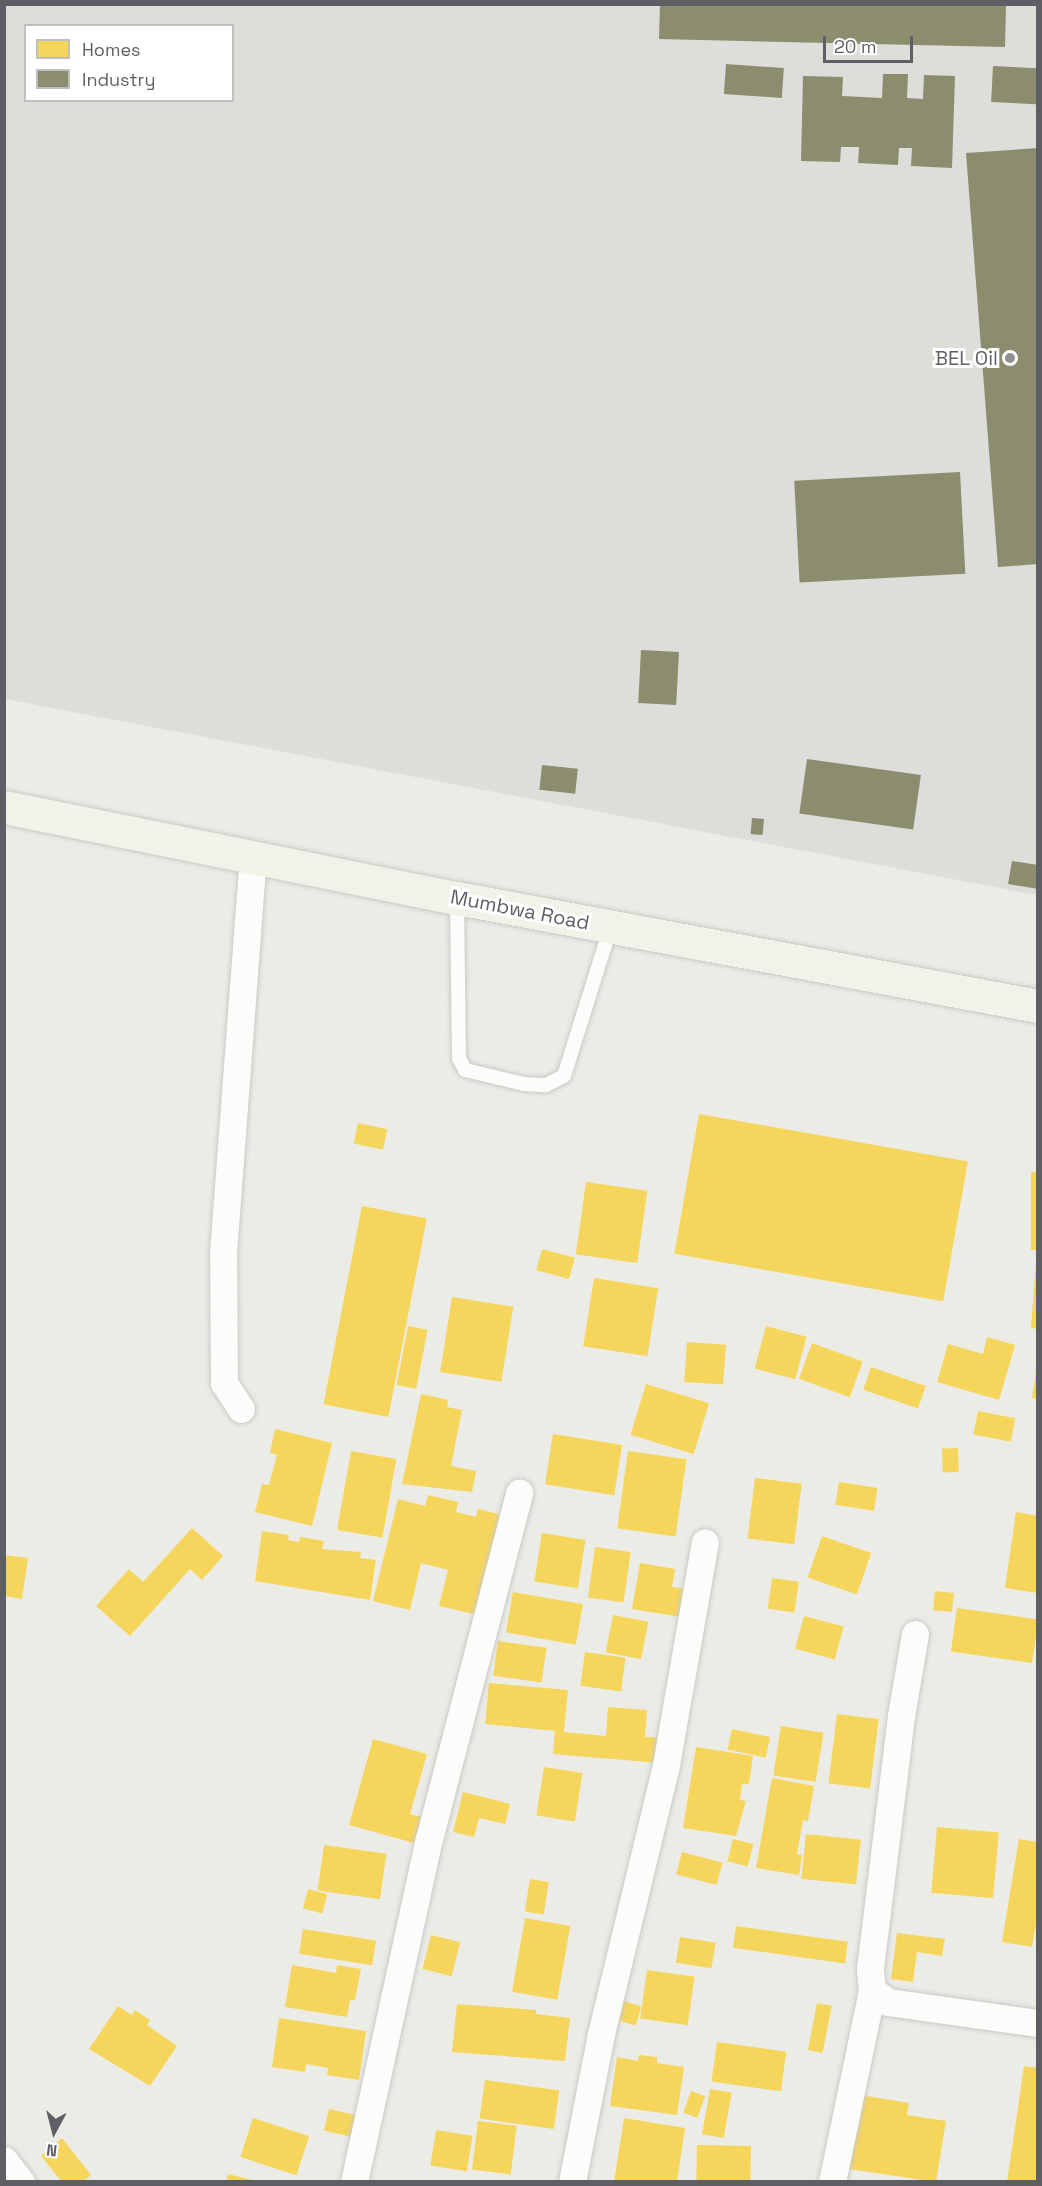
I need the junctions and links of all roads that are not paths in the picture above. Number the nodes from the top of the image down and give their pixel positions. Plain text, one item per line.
1 (4, 807) edge
2 (253, 857) junction
3 (457, 898) junction
4 (611, 926) junction
5 (1038, 1006) edge
6 (241, 1409) dead end
7 (519, 1493) dead end
8 (705, 1542) dead end
9 (915, 1634) dead end
10 (872, 1990) junction
11 (1038, 2023) edge
12 (4, 2160) edge
13 (21, 2181) edge
14 (354, 2181) edge
15 (572, 2181) edge
16 (832, 2181) edge

1 - 2 main road, Mumbwa Road
2 - 3 main road, Mumbwa Road
2 - 6 street
3 - 4 main road, Mumbwa Road
3 - 4 lane
4 - 5 main road, Mumbwa Road
7 - 14 street
8 - 15 street
9 - 10 street
10 - 11 street
10 - 16 street
12 - 13 street

